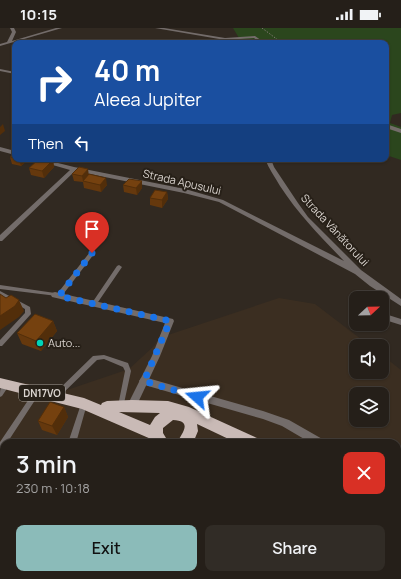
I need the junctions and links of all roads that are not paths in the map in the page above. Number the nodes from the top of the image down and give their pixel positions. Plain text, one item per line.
1 (12, 28) edge
2 (60, 28) edge
3 (157, 28) edge
4 (16, 40) edge
5 (259, 40) edge
6 (12, 41) edge
7 (9, 42) junction
8 (0, 45) edge
9 (0, 70) edge
10 (12, 72) edge
11 (389, 127) edge
12 (401, 130) edge
13 (0, 149) edge
14 (12, 153) edge
15 (47, 162) edge
16 (269, 162) edge
17 (74, 169) junction
18 (0, 239) edge
19 (92, 253) dead end
20 (119, 268) dead end
21 (358, 272) junction
22 (0, 287) edge
23 (0, 293) edge
24 (57, 295) junction
25 (401, 303) edge
26 (94, 304) junction
27 (389, 318) edge
28 (401, 322) edge
29 (0, 344) edge
30 (144, 381) junction
31 (2, 387) edge
32 (37, 392) junction
33 (54, 397) junction
34 (84, 404) junction
35 (126, 406) junction
36 (107, 407) junction
37 (167, 415) junction
38 (189, 422) junction
39 (6, 439) edge
40 (73, 439) edge
41 (156, 439) edge
42 (158, 439) edge
43 (187, 439) edge
44 (239, 439) edge
45 (243, 439) edge
46 (313, 439) edge

1 - 7 street
2 - 4 street
3 - 5 street
6 - 7 street
7 - 8 street
9 - 10 street
11 - 12 street
13 - 14 street
15 - 17 street, Strada Apusului
16 - 21 street, Strada Vânătorului
17 - 18 street
17 - 21 street, Strada Apusului
19 - 24 lane
20 - 26 lane
21 - 25 street, Strada Vânătorului
22 - 24 lane
23 - 29 lane
24 - 26 street
26 - 30 street
27 - 28 street
30 - 35 street
30 - 46 street
31 - 32 highway, DN17VO
32 - 33 highway, DN17VO
32 - 39 lane
33 - 34 highway, DN17VO
33 - 35 lane
34 - 36 highway, DN17VO
34 - 40 lane
34 - 41 highway, DN17VO
35 - 36 highway
35 - 45 highway
36 - 37 highway, DN17VO
37 - 38 highway, DN17VO
37 - 42 highway, DN17VO
38 - 43 highway
38 - 44 highway, DN17VO

